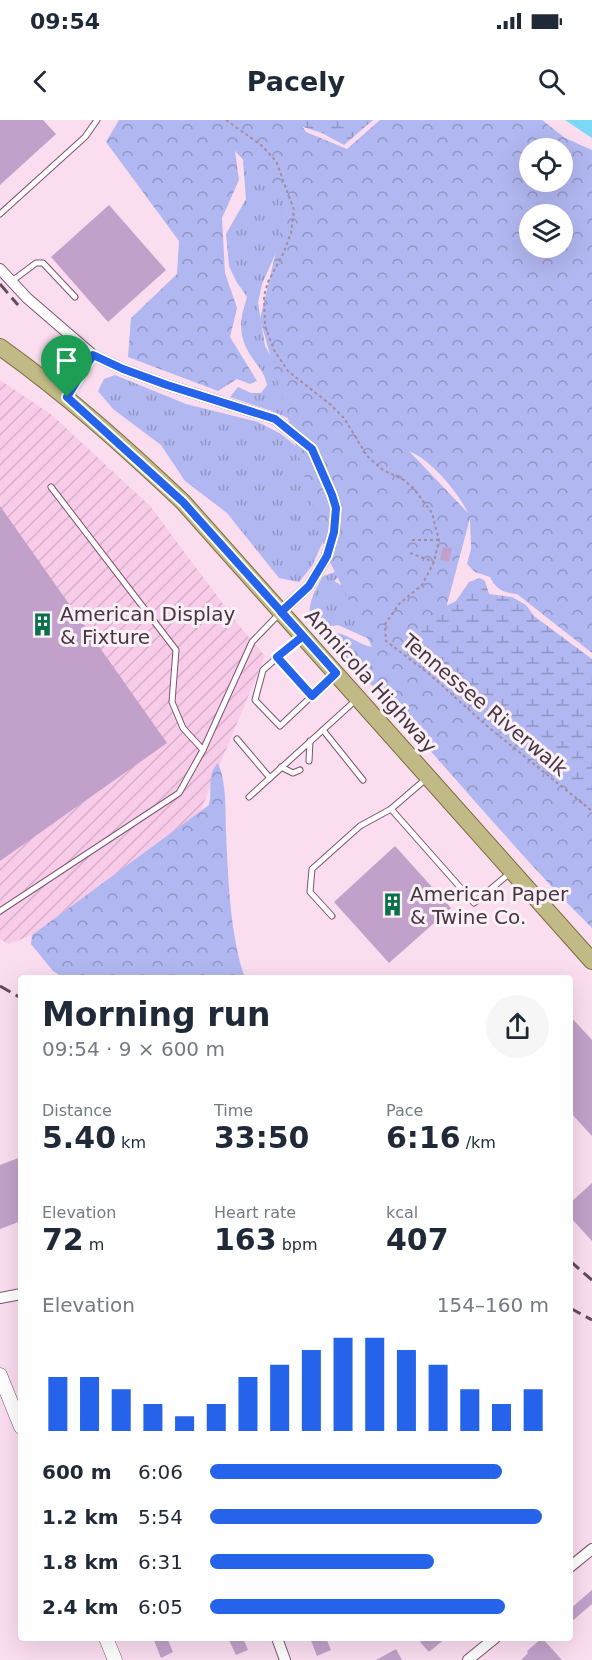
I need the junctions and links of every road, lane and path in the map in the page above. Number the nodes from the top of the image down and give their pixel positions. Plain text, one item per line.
1 (97, 120) edge
2 (226, 120) edge
3 (0, 214) edge
4 (0, 269) edge
5 (12, 281) junction
6 (75, 297) dead end
7 (0, 347) edge
8 (93, 355) junction
9 (67, 397) junction
10 (51, 488) dead end
11 (412, 540) dead end
12 (439, 540) junction
13 (410, 553) dead end
14 (434, 562) junction
15 (281, 612) junction
16 (303, 636) junction
17 (277, 657) junction
18 (336, 673) junction
19 (312, 696) junction
20 (358, 698) junction
21 (322, 730) junction
22 (237, 739) dead end
23 (310, 741) junction
24 (203, 750) junction
25 (309, 761) dead end
26 (281, 767) junction
27 (300, 770) dead end
28 (429, 777) junction
29 (270, 778) junction
30 (363, 780) dead end
31 (249, 797) dead end
32 (391, 809) junction
33 (592, 811) edge
34 (512, 871) junction
35 (0, 911) edge
36 (332, 915) dead end
37 (592, 961) edge
38 (18, 1295) edge
39 (0, 1298) edge
40 (0, 1375) edge
41 (18, 1420) edge
42 (592, 1549) edge
43 (573, 1565) edge
44 (107, 1641) edge
45 (278, 1641) edge
46 (491, 1641) edge
47 (115, 1660) edge
48 (285, 1660) edge
49 (468, 1660) edge

1 - 3 lane
2 - 12 path, Tennessee Riverwalk
4 - 5 street
5 - 6 lane
5 - 8 street
7 - 9 main road, Amnicola Highway
8 - 9 street
8 - 15 street
9 - 15 main road, Amnicola Highway
10 - 24 lane
11 - 12 path
12 - 14 path, Tennessee Riverwalk
13 - 14 path
14 - 33 path, Tennessee Riverwalk
15 - 16 main road, Amnicola Highway
15 - 24 lane
16 - 17 lane
16 - 18 main road, Amnicola Highway
17 - 19 lane
17 - 19 lane
18 - 19 lane
18 - 20 main road, Amnicola Highway
20 - 21 lane
20 - 28 main road, Amnicola Highway
21 - 23 lane
21 - 30 lane
22 - 29 lane
23 - 25 lane
23 - 26 lane
24 - 35 lane
26 - 27 lane
26 - 29 lane
28 - 32 lane
28 - 34 main road, Amnicola Highway
29 - 31 lane
32 - 34 lane
32 - 36 lane
34 - 37 main road, Amnicola Highway
38 - 39 street
40 - 41 street
42 - 43 street
44 - 47 street
45 - 48 street
46 - 49 street

